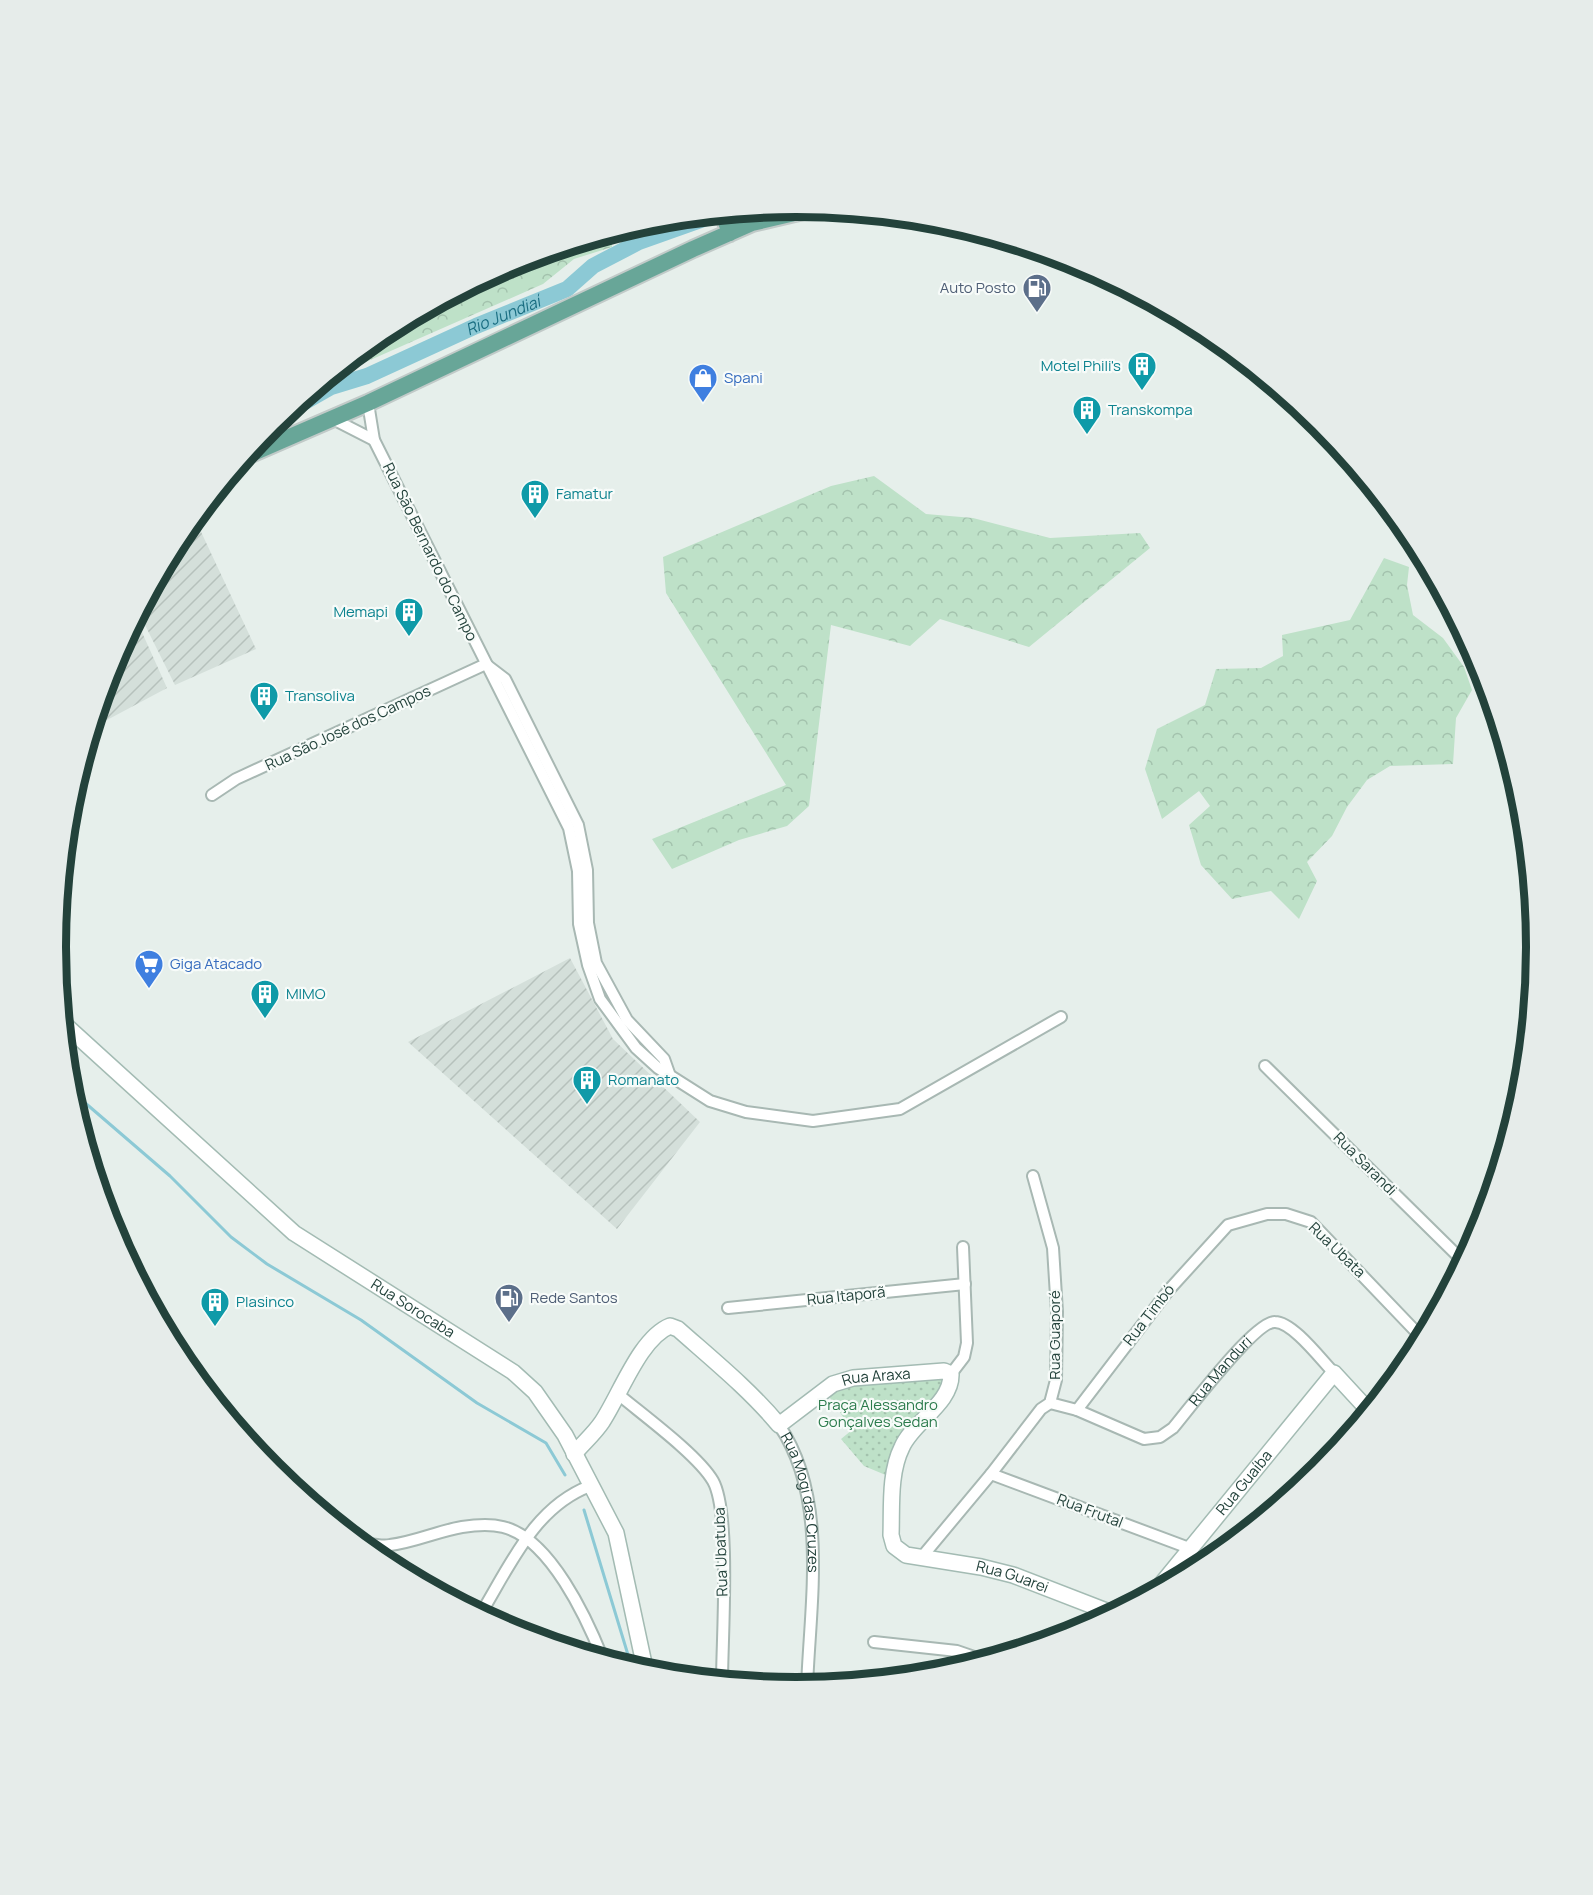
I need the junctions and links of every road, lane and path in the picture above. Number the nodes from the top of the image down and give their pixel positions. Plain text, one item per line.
1 (774, 218) edge
2 (726, 224) edge
3 (368, 403) junction
4 (331, 418) junction
5 (374, 440) junction
6 (264, 448) edge
7 (486, 664) junction
8 (212, 795) dead end
9 (1061, 1017) dead end
10 (71, 1030) edge
11 (1265, 1066) dead end
12 (1033, 1176) dead end
13 (1228, 1225) joint
14 (963, 1247) dead end
15 (1458, 1256) edge
16 (965, 1284) junction
17 (728, 1308) dead end
18 (1417, 1332) edge
19 (1334, 1373) junction
20 (951, 1374) junction
21 (618, 1394) junction
22 (1050, 1403) junction
23 (1365, 1406) edge
24 (1077, 1410) junction
25 (779, 1425) junction
26 (574, 1454) junction
27 (991, 1474) junction
28 (590, 1486) junction
29 (526, 1539) junction
30 (376, 1544) edge
31 (1189, 1548) junction
32 (914, 1556) junction
33 (1166, 1577) edge
34 (484, 1608) edge
35 (1104, 1610) edge
36 (874, 1642) dead end
37 (599, 1651) edge
38 (972, 1656) edge
39 (644, 1662) edge
40 (722, 1674) edge
41 (807, 1678) edge

1 - 2 main road
2 - 3 main road
3 - 4 main road
3 - 5 street, Rua São Bernardo do Campo
4 - 5 street
4 - 6 main road
5 - 7 street, Rua São Bernardo do Campo
7 - 8 street, Rua São José dos Campos
7 - 9 street, Rua São Bernardo do Campo
10 - 26 street, Rua Sorocaba
11 - 15 street, Rua Sarandi
12 - 22 street, Rua Guaporé
13 - 18 street, Rua Ubata
13 - 24 street, Rua Timbó
14 - 16 street
16 - 17 street, Rua Itaporã
16 - 20 street
19 - 23 street, Rua Manduri
19 - 24 street, Rua Manduri
19 - 31 street, Rua Guaíba
20 - 25 street, Rua Araxa
20 - 32 street
21 - 25 street, Rua Mogi das Cruzes
21 - 26 street
21 - 40 street, Rua Ubatuba
22 - 24 street, Rua Manduri
22 - 27 street
25 - 41 street, Rua Mogi das Cruzes
26 - 28 street, Rua Sorocaba
27 - 31 street, Rua Frutal
27 - 32 street
28 - 29 street
28 - 39 street, Rua Sorocaba
29 - 30 street
29 - 34 street
29 - 37 street
31 - 33 street, Rua Guaíba
32 - 35 street, Rua Guarei
36 - 38 street

